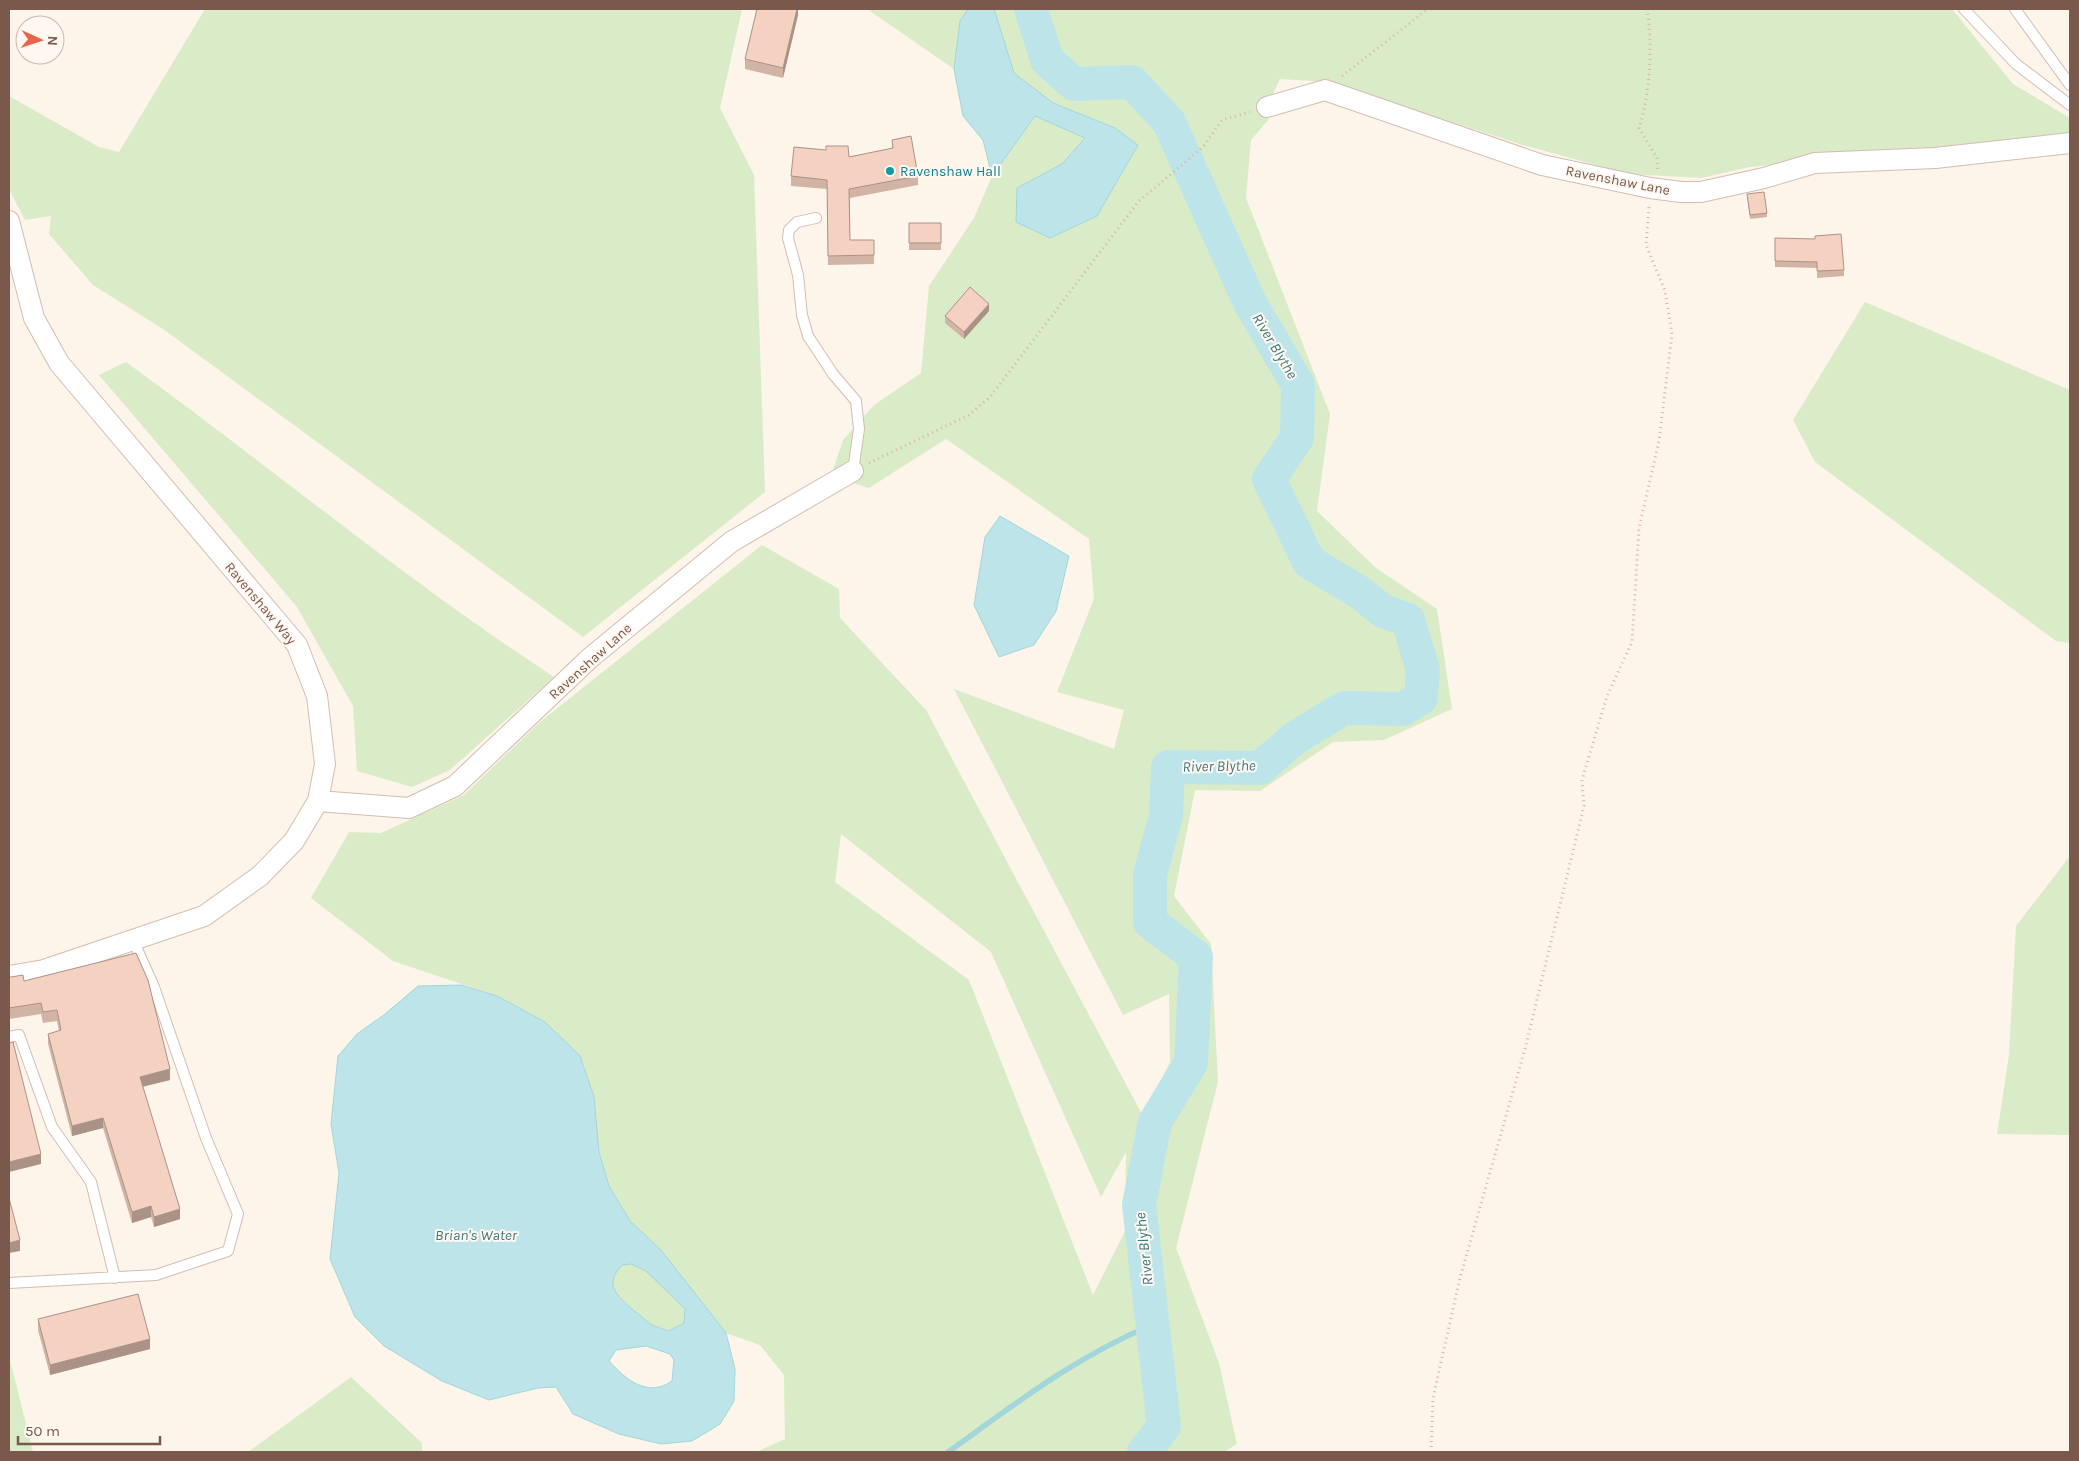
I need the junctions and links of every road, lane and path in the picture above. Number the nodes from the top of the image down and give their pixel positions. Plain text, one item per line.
1 (1428, 9) edge
2 (1647, 9) edge
3 (1964, 9) edge
4 (2015, 9) edge
5 (2070, 85) edge
6 (1325, 90) junction
7 (2070, 105) edge
8 (1267, 107) joint
9 (2070, 143) edge
10 (1650, 188) junction
11 (816, 218) dead end
12 (9, 220) edge
13 (853, 471) junction
14 (318, 801) junction
15 (133, 940) junction
16 (9, 976) edge
17 (9, 1037) edge
18 (115, 1278) junction
19 (9, 1283) edge
20 (1431, 1452) edge

1 - 6 path
2 - 10 path
3 - 7 lane
4 - 5 lane
6 - 8 street
6 - 10 street, Ravenshaw Lane
8 - 13 path
9 - 10 street, Ravenshaw Lane
10 - 20 path
11 - 13 lane
12 - 14 street, Ravenshaw Way
13 - 14 street, Ravenshaw Lane
14 - 15 street, Ravenshaw Way
15 - 16 street, Ravenshaw Way
15 - 18 lane
17 - 18 lane
18 - 19 lane

